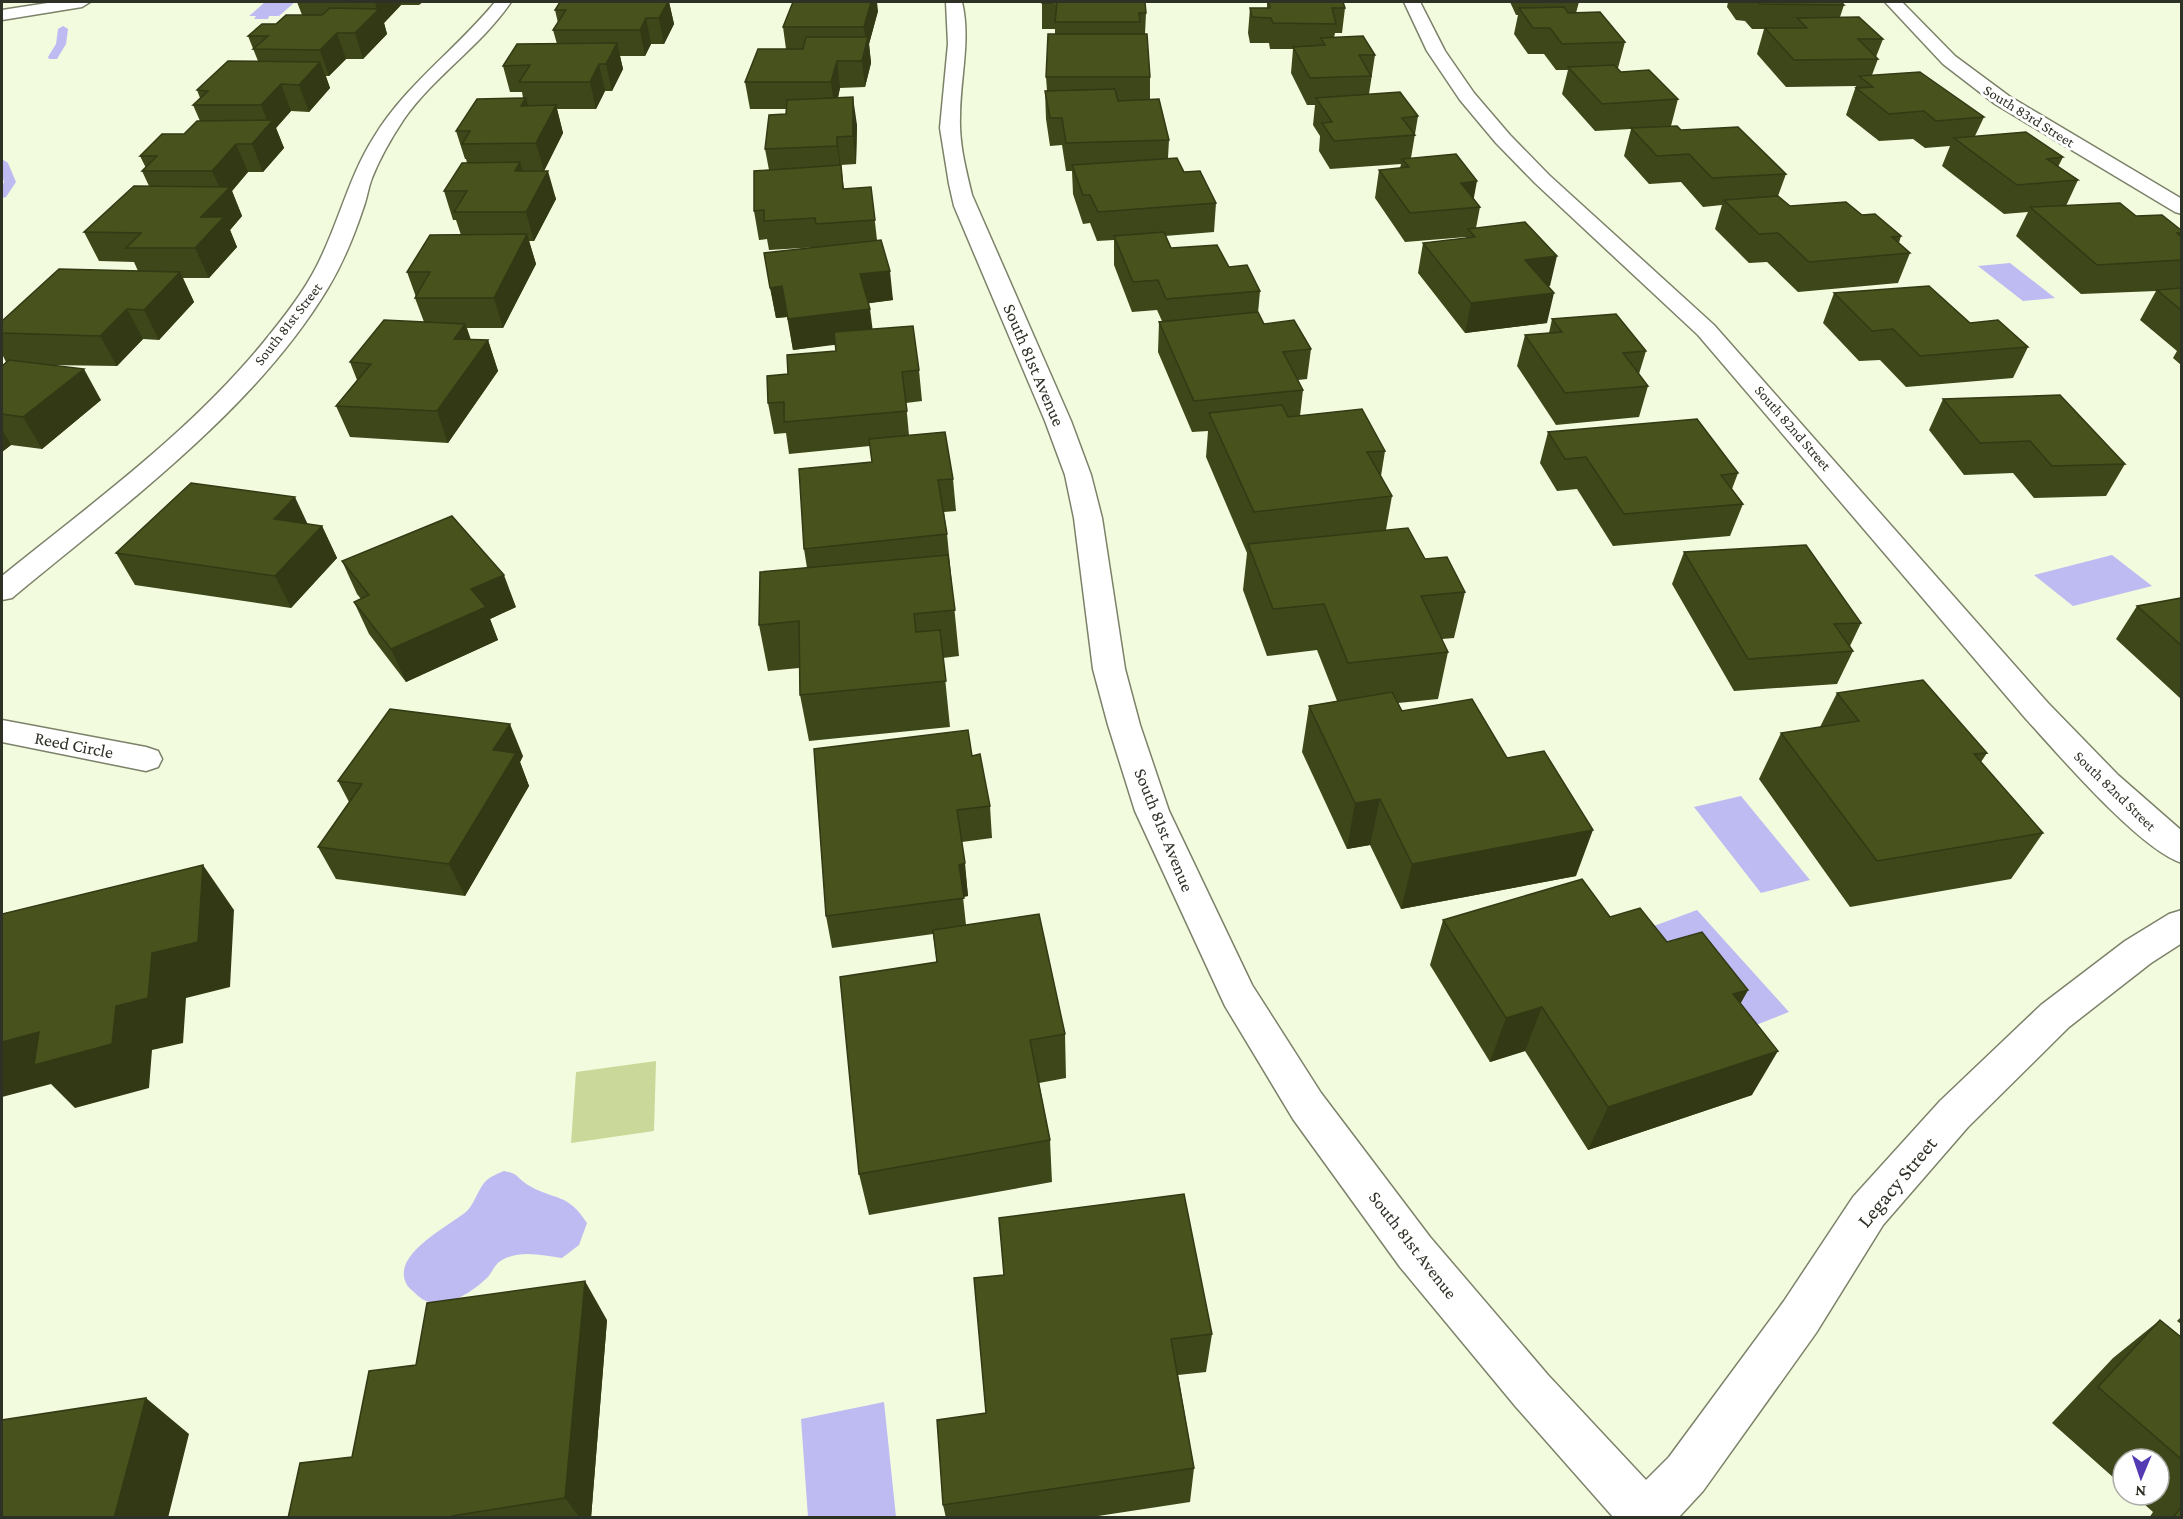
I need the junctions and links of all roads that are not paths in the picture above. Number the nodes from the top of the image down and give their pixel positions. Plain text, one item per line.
1 (82, 2) edge
2 (503, 2) edge
3 (1412, 2) edge
4 (1893, 2) edge
5 (960, 8) edge
6 (2, 15) edge
7 (2181, 208) edge
8 (2, 591) edge
9 (2, 731) edge
10 (146, 759) dead end
11 (2181, 850) edge
12 (2181, 924) edge
13 (1645, 1517) edge

1 - 6 street
2 - 8 street, South 81st Street
3 - 11 street, South 82nd Street
4 - 7 street, South 83rd Street
5 - 13 street, South 81st Avenue
9 - 10 street, Reed Circle
12 - 13 street, Legacy Street

